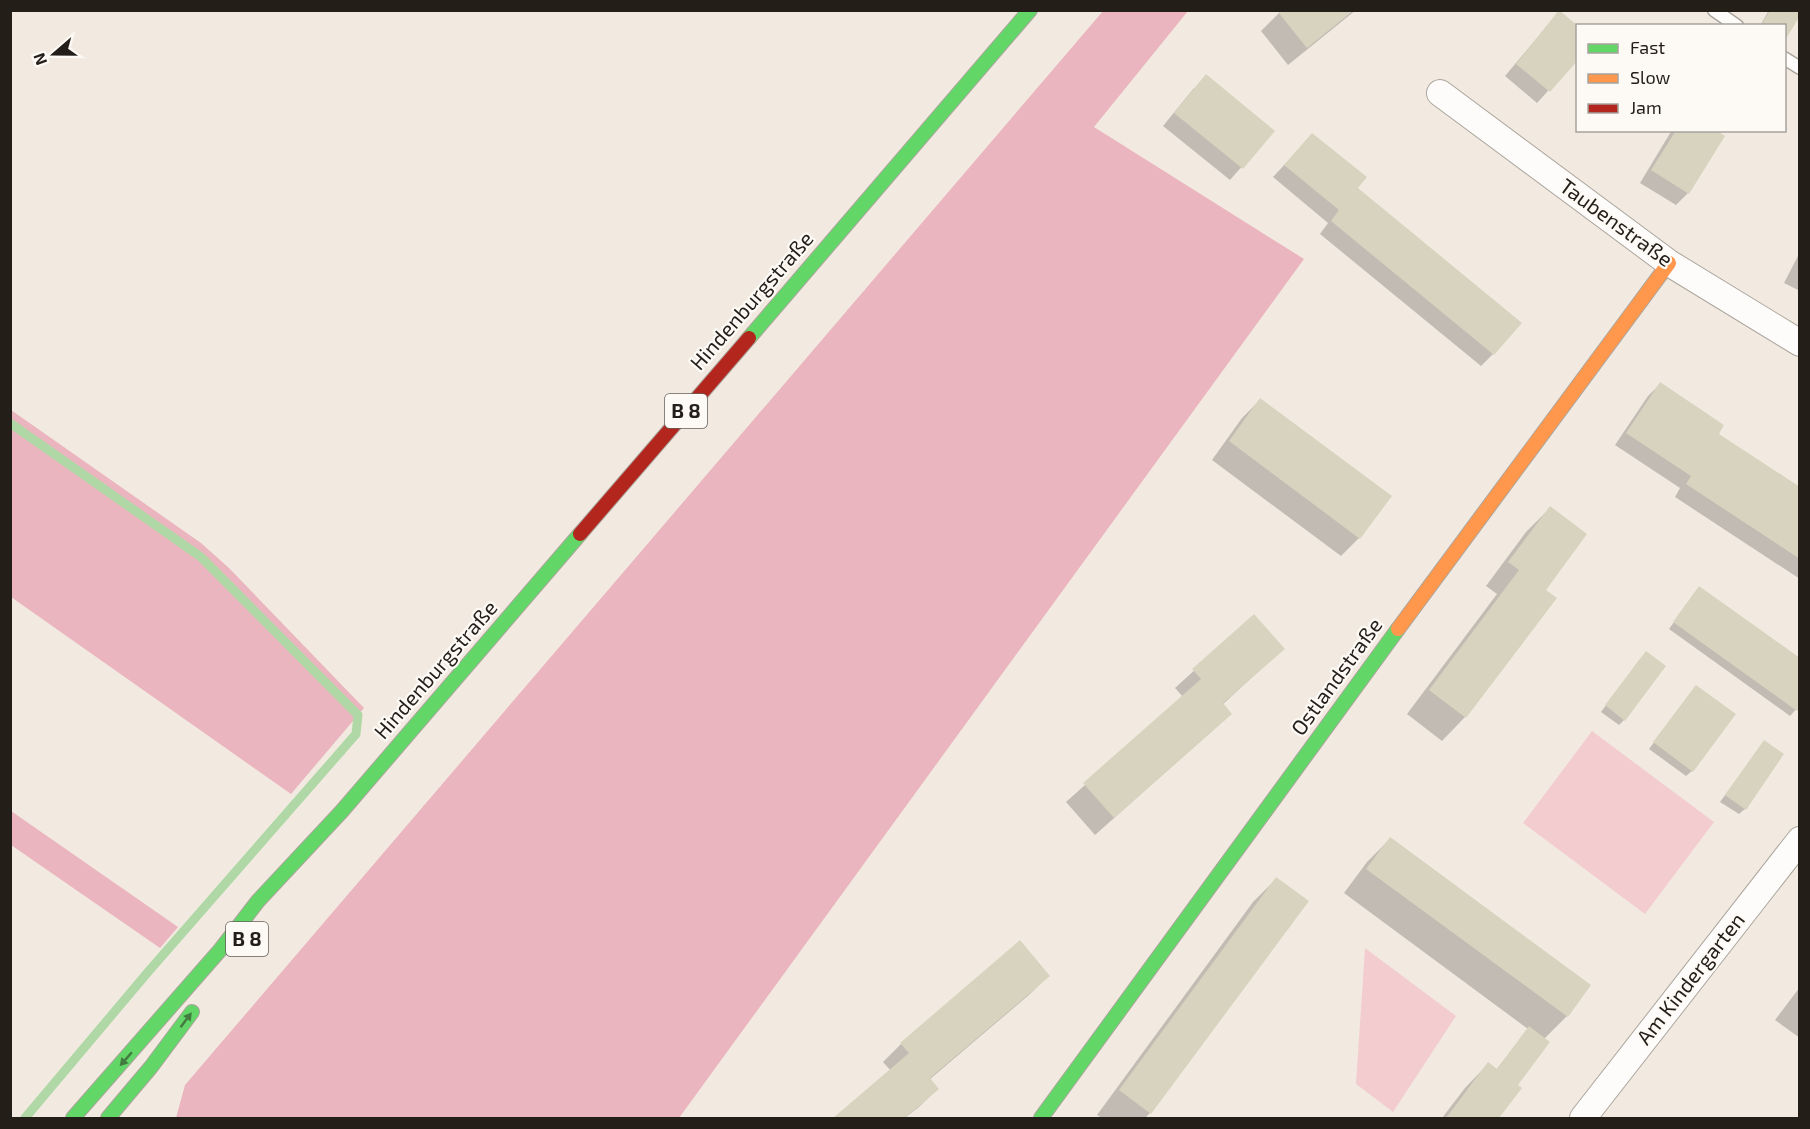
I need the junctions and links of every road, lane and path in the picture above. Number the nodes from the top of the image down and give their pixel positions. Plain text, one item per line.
1 (1030, 10) edge
2 (1714, 10) edge
3 (1734, 24) edge
4 (1786, 59) edge
5 (1800, 68) edge
6 (1440, 93) dead end
7 (1669, 263) junction
8 (1800, 344) edge
9 (342, 810) junction
10 (1800, 840) edge
11 (265, 915) dead end
12 (201, 1000) dead end
13 (151, 1067) junction
14 (145, 1098) dead end
15 (74, 1119) edge
16 (108, 1119) edge
17 (1041, 1119) edge
18 (1582, 1119) edge

1 - 9 main road, Hindenburgstraße / B 8
2 - 3 lane
4 - 5 lane
6 - 7 street, Taubenstraße
7 - 8 street, Taubenstraße
7 - 17 main road, Ostlandstraße
9 - 11 main road, Hindenburgstraße / B 8
9 -> 15 main road, Hindenburgstraße / B 8
10 - 18 street, Am Kindergarten
13 -> 12 main road
13 - 14 main road
13 - 16 main road

